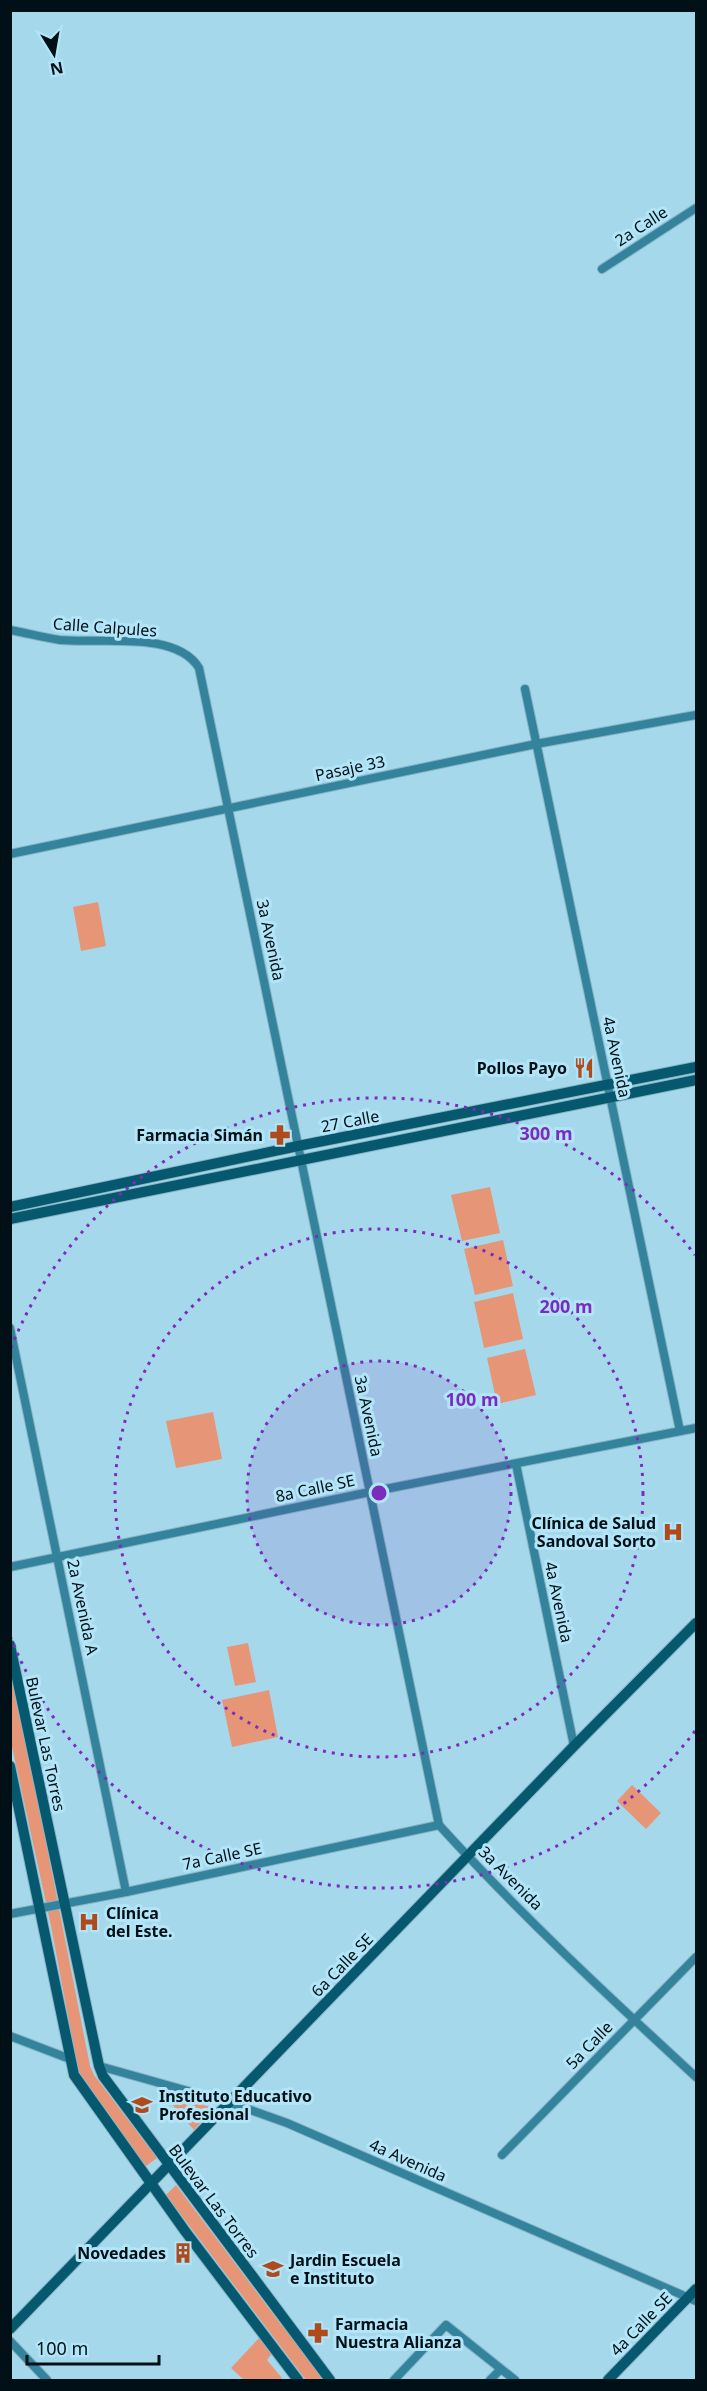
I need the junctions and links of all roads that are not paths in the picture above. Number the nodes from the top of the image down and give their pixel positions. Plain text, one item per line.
1 (696, 208) edge
2 (602, 268) dead end
3 (10, 630) edge
4 (525, 689) dead end
5 (206, 694) joint
6 (696, 715) edge
7 (536, 744) junction
8 (229, 809) junction
9 (10, 854) edge
10 (696, 1067) edge
11 (696, 1080) edge
12 (607, 1085) junction
13 (610, 1097) junction
14 (298, 1146) junction
15 (301, 1160) junction
16 (10, 1207) edge
17 (10, 1219) edge
18 (10, 1328) edge
19 (696, 1428) edge
20 (680, 1431) junction
21 (516, 1464) junction
22 (370, 1492) junction
23 (57, 1556) junction
24 (10, 1567) edge
25 (696, 1623) edge
26 (10, 1644) edge
27 (574, 1746) junction
28 (10, 1766) edge
29 (439, 1826) junction
30 (468, 1857) junction
31 (126, 1892) junction
32 (64, 1903) junction
33 (40, 1908) junction
34 (10, 1914) edge
35 (696, 1957) edge
36 (634, 2020) junction
37 (10, 2036) edge
38 (70, 2059) junction
39 (99, 2066) junction
40 (696, 2077) edge
41 (231, 2103) junction
42 (502, 2154) dead end
43 (169, 2165) junction
44 (151, 2184) junction
45 (696, 2289) edge
46 (692, 2299) edge
47 (10, 2329) edge
48 (10, 2341) edge
49 (500, 2370) junction
50 (47, 2380) edge
51 (298, 2380) edge
52 (330, 2380) edge
53 (394, 2380) edge
54 (490, 2380) edge
55 (514, 2380) edge
56 (608, 2380) edge

1 - 2 street, 2a Calle
3 - 5 street, Calle Calpules
4 - 7 street, 4a Avenida
5 - 8 street, 3a Avenida
6 - 7 street, Pasaje 33
7 - 8 street, Pasaje 33
7 - 12 street, 4a Avenida
8 - 9 street, Pasaje 33
8 - 14 street, 3a Avenida
10 - 12 street, 27 Calle
11 - 13 street, 27 Calle
12 - 13 street, 4a Avenida
12 - 14 street, 27 Calle
13 - 15 street, 27 Calle
13 - 20 street, 4a Avenida
14 - 15 street, 3a Avenida
14 - 16 street, 27 Calle
15 - 17 street, 27 Calle
15 - 22 street, 3a Avenida
18 - 23 street, 2a Avenida A
19 - 20 street, 8a Calle SE
20 - 21 street, 8a Calle SE
21 - 22 street, 8a Calle SE
21 - 27 street, 4a Avenida
22 - 23 street, 8a Calle SE
22 - 29 street, 3a Avenida
23 - 24 street, 8a Calle SE
23 - 31 street, 2a Avenida A
25 - 27 street, 6a Calle SE
26 - 32 street, Bulevar Las Torres
27 - 30 street, 6a Calle SE
28 - 33 street
29 - 30 street, 3a Avenida
29 - 31 street, 7a Calle SE
30 - 36 street, 3a Avenida
30 - 41 street, 6a Calle SE
31 - 32 street, 7a Calle SE
32 - 33 street, 7a Calle SE
32 - 39 street, Bulevar Las Torres
33 - 34 street, 7a Calle SE
33 - 38 street
35 - 36 street, 5a Calle
36 - 40 street, 3a Avenida
36 - 42 street, 5a Calle
37 - 38 street
38 - 44 street
39 - 41 street, 4a Avenida
39 - 43 street, Bulevar Las Torres
41 - 43 street, 6a Calle SE
41 - 46 street, 4a Avenida
43 - 44 street, 6a Calle SE
43 - 52 street, Bulevar Las Torres
44 - 47 street, 6a Calle SE
44 - 51 street
45 - 46 street, 4a Calle SE
46 - 56 street, 4a Calle SE
48 - 50 street
49 - 53 street
49 - 54 street
49 - 55 street

